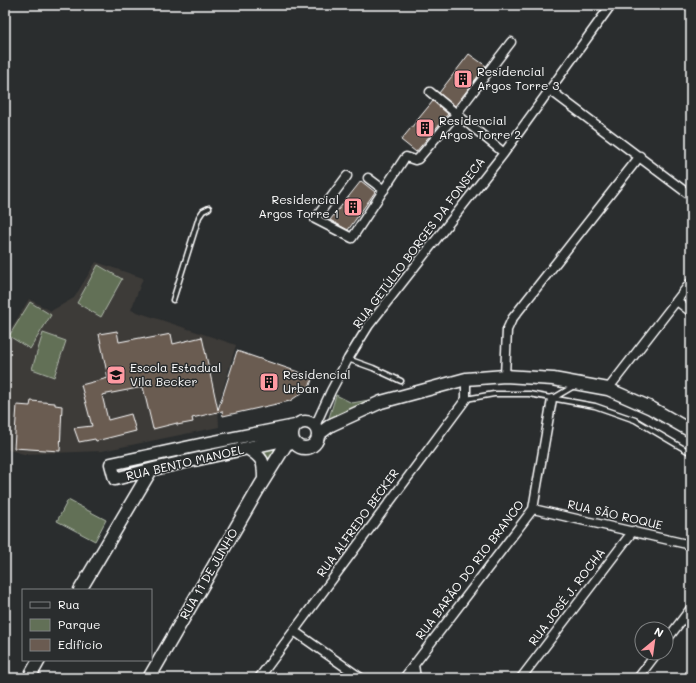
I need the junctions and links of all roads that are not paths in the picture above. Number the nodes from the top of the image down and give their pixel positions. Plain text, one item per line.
1 (611, 5) edge
2 (511, 42) dead end
3 (550, 90) junction
4 (430, 92) dead end
5 (456, 114) junction
6 (504, 153) junction
7 (640, 156) junction
8 (347, 176) dead end
9 (368, 178) dead end
10 (384, 190) junction
11 (691, 196) edge
12 (209, 208) dead end
13 (691, 282) edge
14 (173, 300) dead end
15 (677, 301) junction
16 (691, 312) edge
17 (348, 359) junction
18 (505, 376) junction
19 (466, 379) junction
20 (401, 381) dead end
21 (578, 383) junction
22 (608, 389) junction
23 (466, 399) junction
24 (552, 399) junction
25 (317, 430) junction
26 (691, 431) edge
27 (295, 437) junction
28 (247, 448) junction
29 (691, 453) edge
30 (151, 470) junction
31 (266, 476) junction
32 (533, 509) junction
33 (633, 531) junction
34 (691, 545) edge
35 (81, 589) edge
36 (691, 608) edge
37 (674, 630) edge
38 (294, 631) junction
39 (38, 661) edge
40 (651, 661) edge
41 (414, 665) junction
42 (29, 678) edge
43 (149, 678) edge
44 (259, 678) edge
45 (361, 678) edge
46 (404, 678) edge
47 (416, 678) edge
48 (521, 678) edge
49 (638, 678) edge

1 - 3 street, RUA GETÚLIO BORGES DA FONSECA
2 - 5 street
3 - 6 street, RUA GETÚLIO BORGES DA FONSECA
3 - 7 street
4 - 5 street
5 - 6 street
5 - 10 street
6 - 17 street, RUA GETÚLIO BORGES DA FONSECA
7 - 11 street
7 - 18 street
8 - 10 street
9 - 10 street
12 - 14 lane
13 - 15 street
15 - 16 street
15 - 22 street
17 - 20 lane
17 - 25 street, RUA GETÚLIO BORGES DA FONSECA
18 - 19 main road
18 - 21 main road
19 - 23 street
19 - 25 main road
21 - 22 main road
21 - 24 lane
22 - 26 main road
23 - 24 lane
23 - 38 street, RUA ALFREDO BECKER
24 - 29 lane
24 - 32 street, RUA BARÃO DO RIO BRANCO
25 - 27 main road
25 - 27 main road
27 - 28 main road, RUA BENTO MANOEL
27 - 30 main road, RUA BENTO MANOEL
27 - 31 main road, RUA 11 DE JUNHO
28 - 30 main road, RUA BENTO MANOEL
28 - 31 main road
30 - 35 main road
31 - 43 main road, RUA 11 DE JUNHO
32 - 33 street, RUA SÃO ROQUE
32 - 41 street, RUA BARÃO DO RIO BRANCO
33 - 34 street, RUA SÃO ROQUE
33 - 48 street, RUA JOSÉ J. ROCHA
36 - 37 street
38 - 44 street, RUA ALFREDO BECKER
38 - 45 street
39 - 42 main road
40 - 49 street
41 - 46 street, RUA BARÃO DO RIO BRANCO
41 - 47 street

